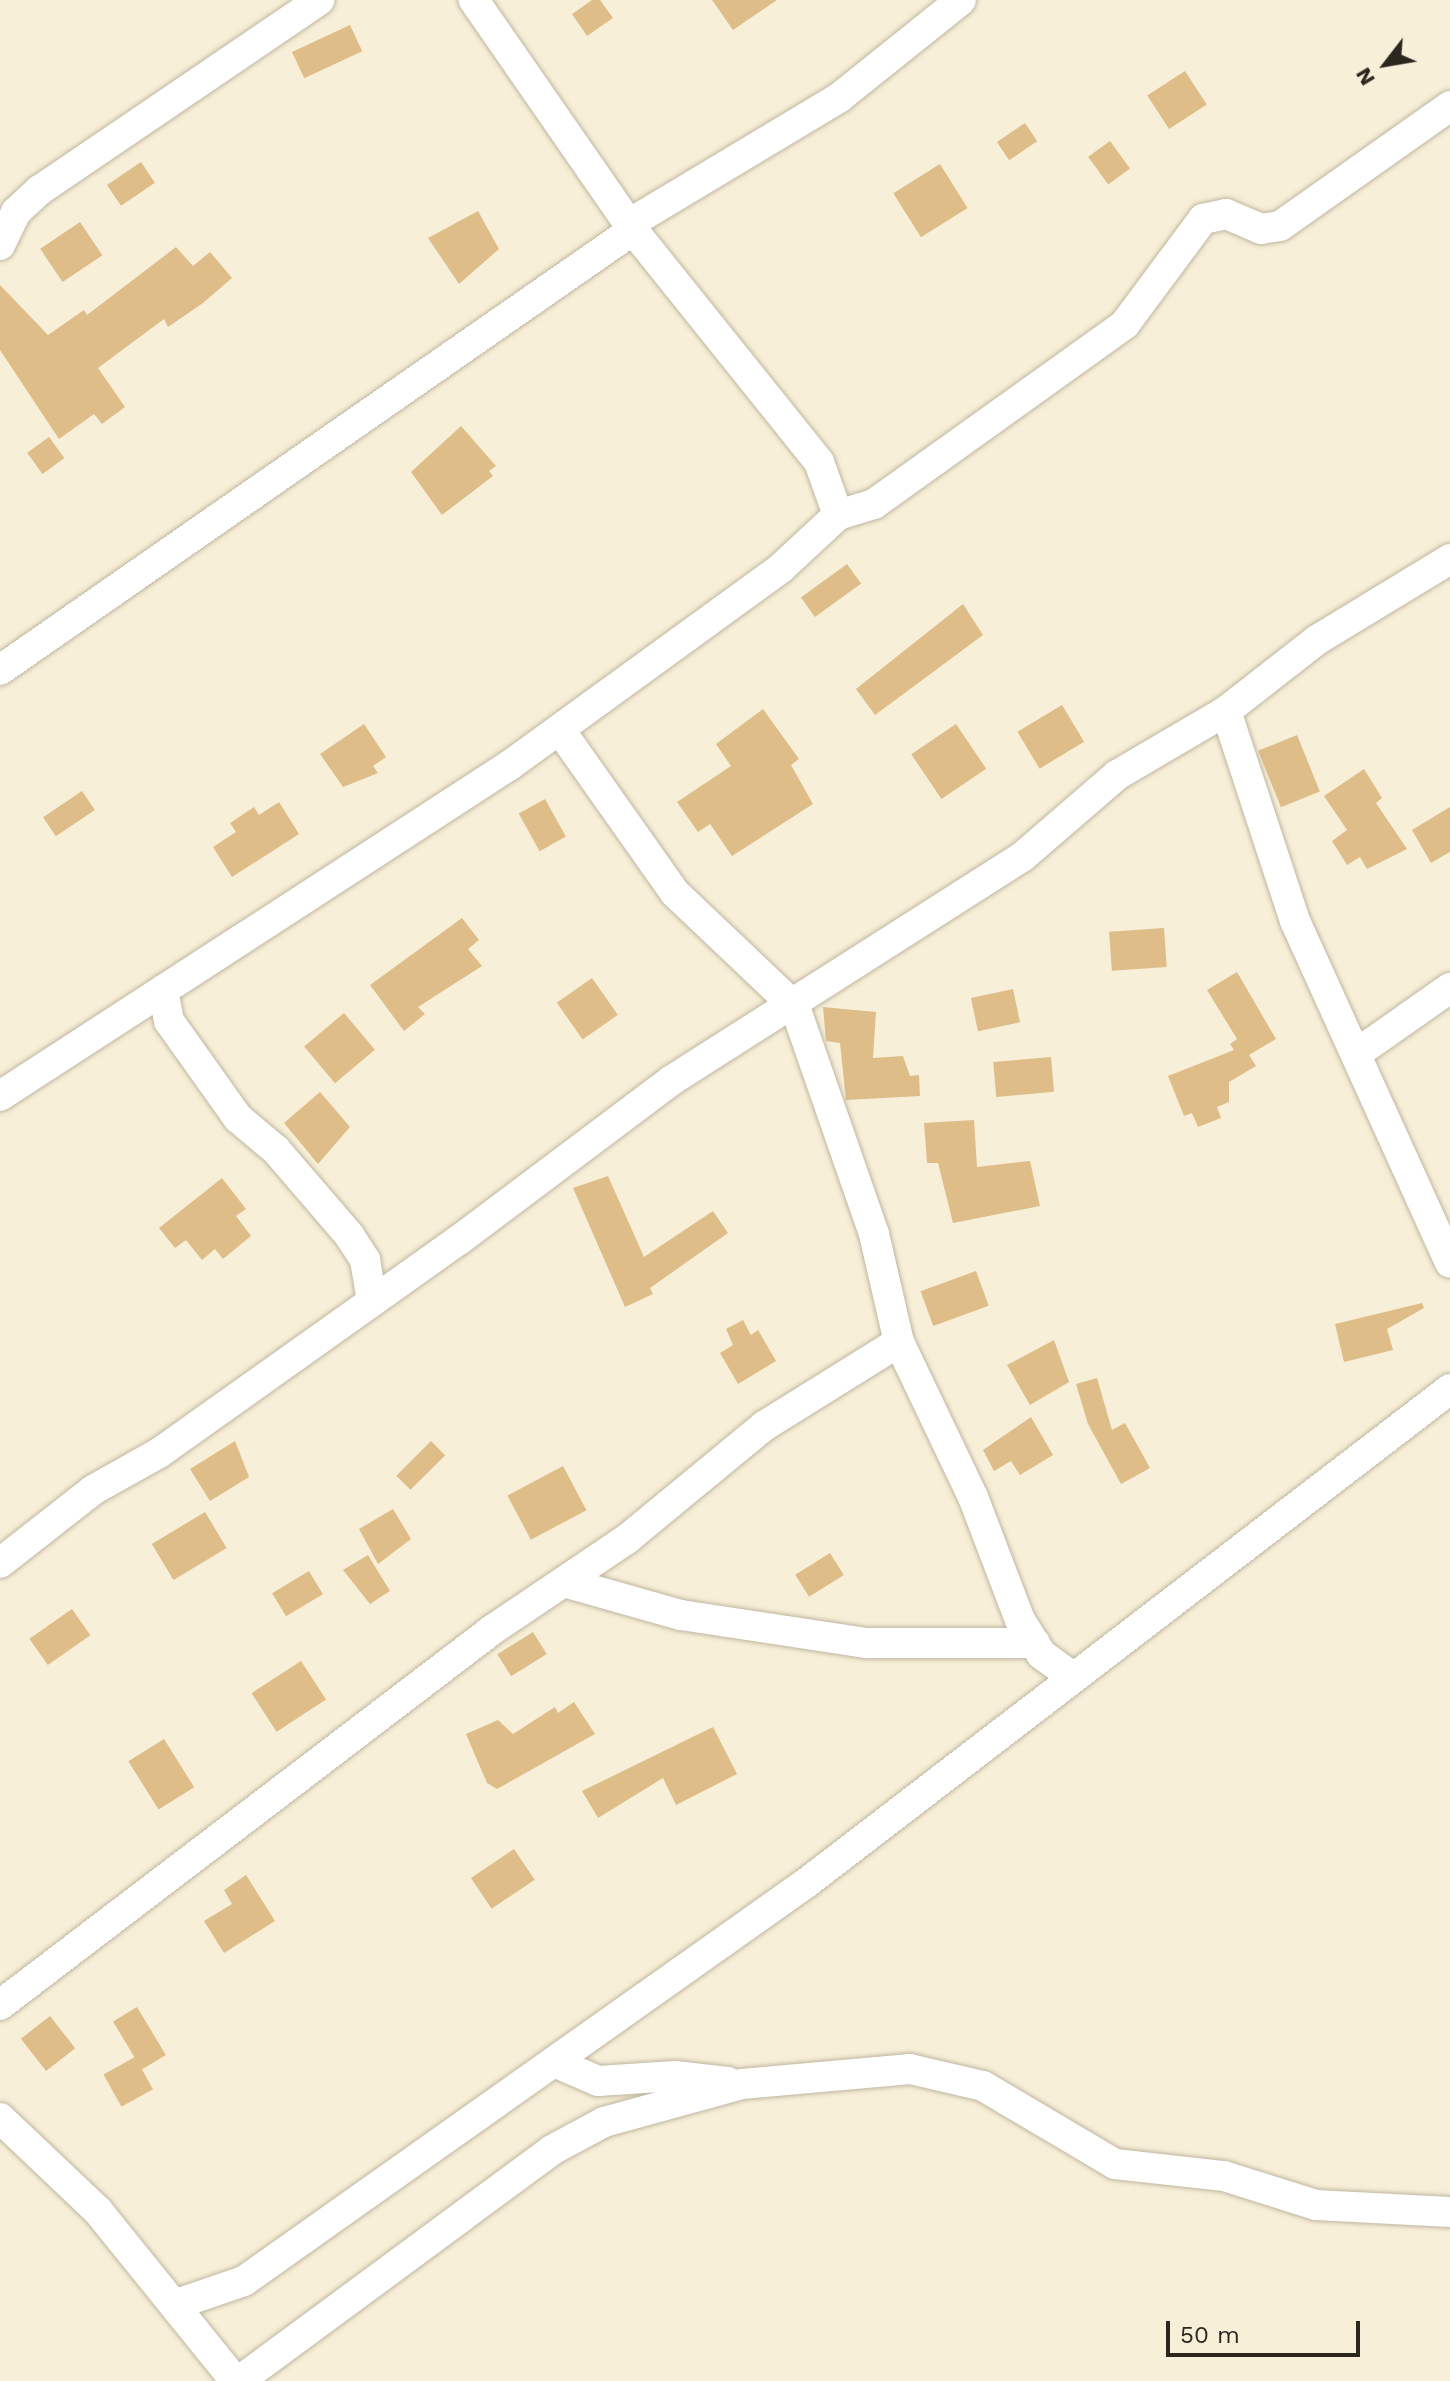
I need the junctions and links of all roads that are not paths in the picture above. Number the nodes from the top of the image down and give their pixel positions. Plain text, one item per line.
1 (320, 0) edge
2 (474, 0) edge
3 (961, 0) edge
4 (1450, 106) edge
5 (631, 227) junction
6 (0, 245) edge
7 (838, 515) junction
8 (1450, 559) edge
9 (0, 670) edge
10 (1226, 711) junction
11 (560, 730) junction
12 (1450, 988) edge
13 (163, 990) junction
14 (795, 1007) junction
15 (1356, 1054) junction
16 (0, 1096) edge
17 (1450, 1262) edge
18 (372, 1301) junction
19 (899, 1342) junction
20 (1450, 1389) edge
21 (0, 1563) edge
22 (564, 1582) junction
23 (1035, 1643) junction
24 (1073, 1677) junction
25 (0, 2005) edge
26 (554, 2062) junction
27 (742, 2084) junction
28 (0, 2118) edge
29 (1450, 2212) edge
30 (174, 2305) junction
31 (237, 2381) edge

1 - 6 street
2 - 5 street
3 - 5 street
4 - 7 street
5 - 7 street
5 - 9 street
7 - 11 street
8 - 10 street
10 - 14 street
10 - 15 street
11 - 13 street
11 - 14 street
12 - 15 street
13 - 16 street
13 - 18 street
14 - 18 street
14 - 19 street
15 - 17 street
18 - 21 street
19 - 22 street
19 - 23 street
20 - 24 street
22 - 23 street
22 - 25 street
23 - 24 street
24 - 26 street
26 - 27 street
26 - 30 street
27 - 29 street
27 - 31 street
28 - 30 street
30 - 31 street

